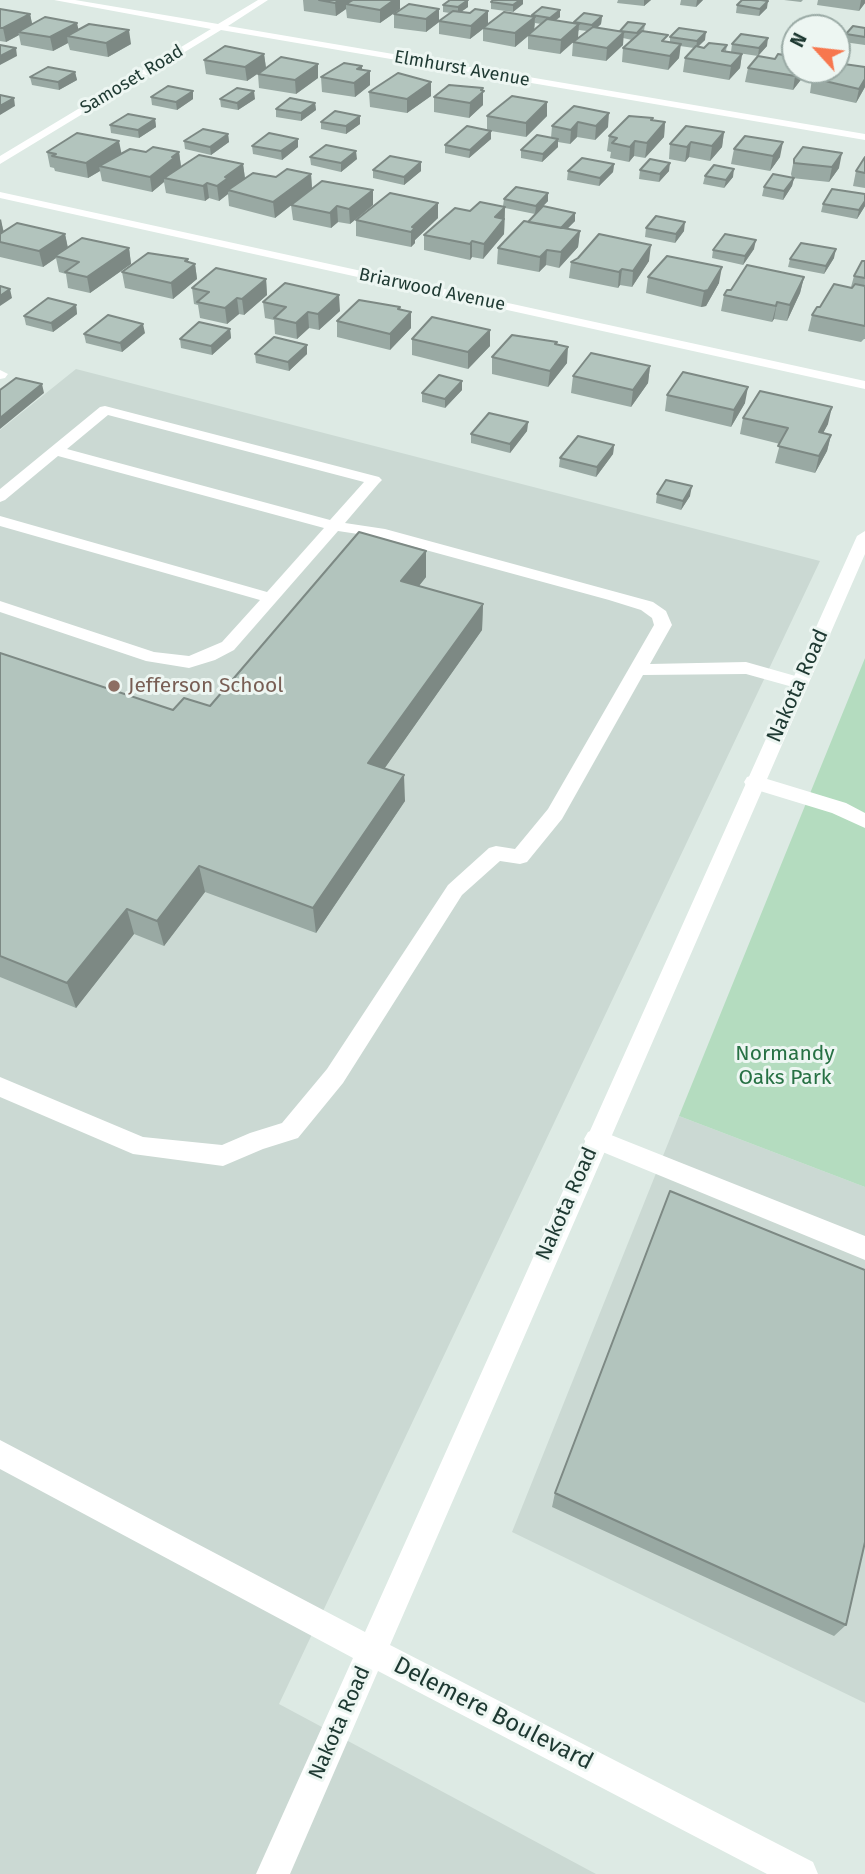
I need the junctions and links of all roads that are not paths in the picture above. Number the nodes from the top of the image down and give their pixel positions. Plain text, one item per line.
1 (58, 0) edge
2 (264, 0) edge
3 (219, 27) junction
4 (865, 137) edge
5 (0, 161) edge
6 (0, 195) edge
7 (865, 385) edge
8 (56, 451) junction
9 (0, 497) edge
10 (0, 521) edge
11 (335, 526) junction
12 (865, 536) edge
13 (271, 598) junction
14 (0, 606) edge
15 (639, 670) junction
16 (800, 682) junction
17 (754, 782) junction
18 (865, 821) edge
19 (0, 1087) edge
20 (596, 1139) junction
21 (865, 1248) edge
22 (0, 1454) edge
23 (372, 1652) junction
24 (273, 1874) edge
25 (801, 1874) edge

1 - 3 street, Elmhurst Avenue
2 - 3 street, Samoset Road
3 - 4 street, Elmhurst Avenue
3 - 5 street, Samoset Road
6 - 7 street, Briarwood Avenue
8 - 9 street
8 - 11 street
8 - 11 street
10 - 13 street
11 - 13 street
11 - 15 street
12 - 16 street, Nakota Road
13 - 14 street
15 - 16 street
15 - 19 street
16 - 17 street, Nakota Road
17 - 18 street
17 - 20 street, Nakota Road
20 - 21 street
20 - 23 street, Nakota Road
22 - 23 street, Delemere Boulevard
23 - 24 street, Nakota Road
23 - 25 street, Delemere Boulevard

